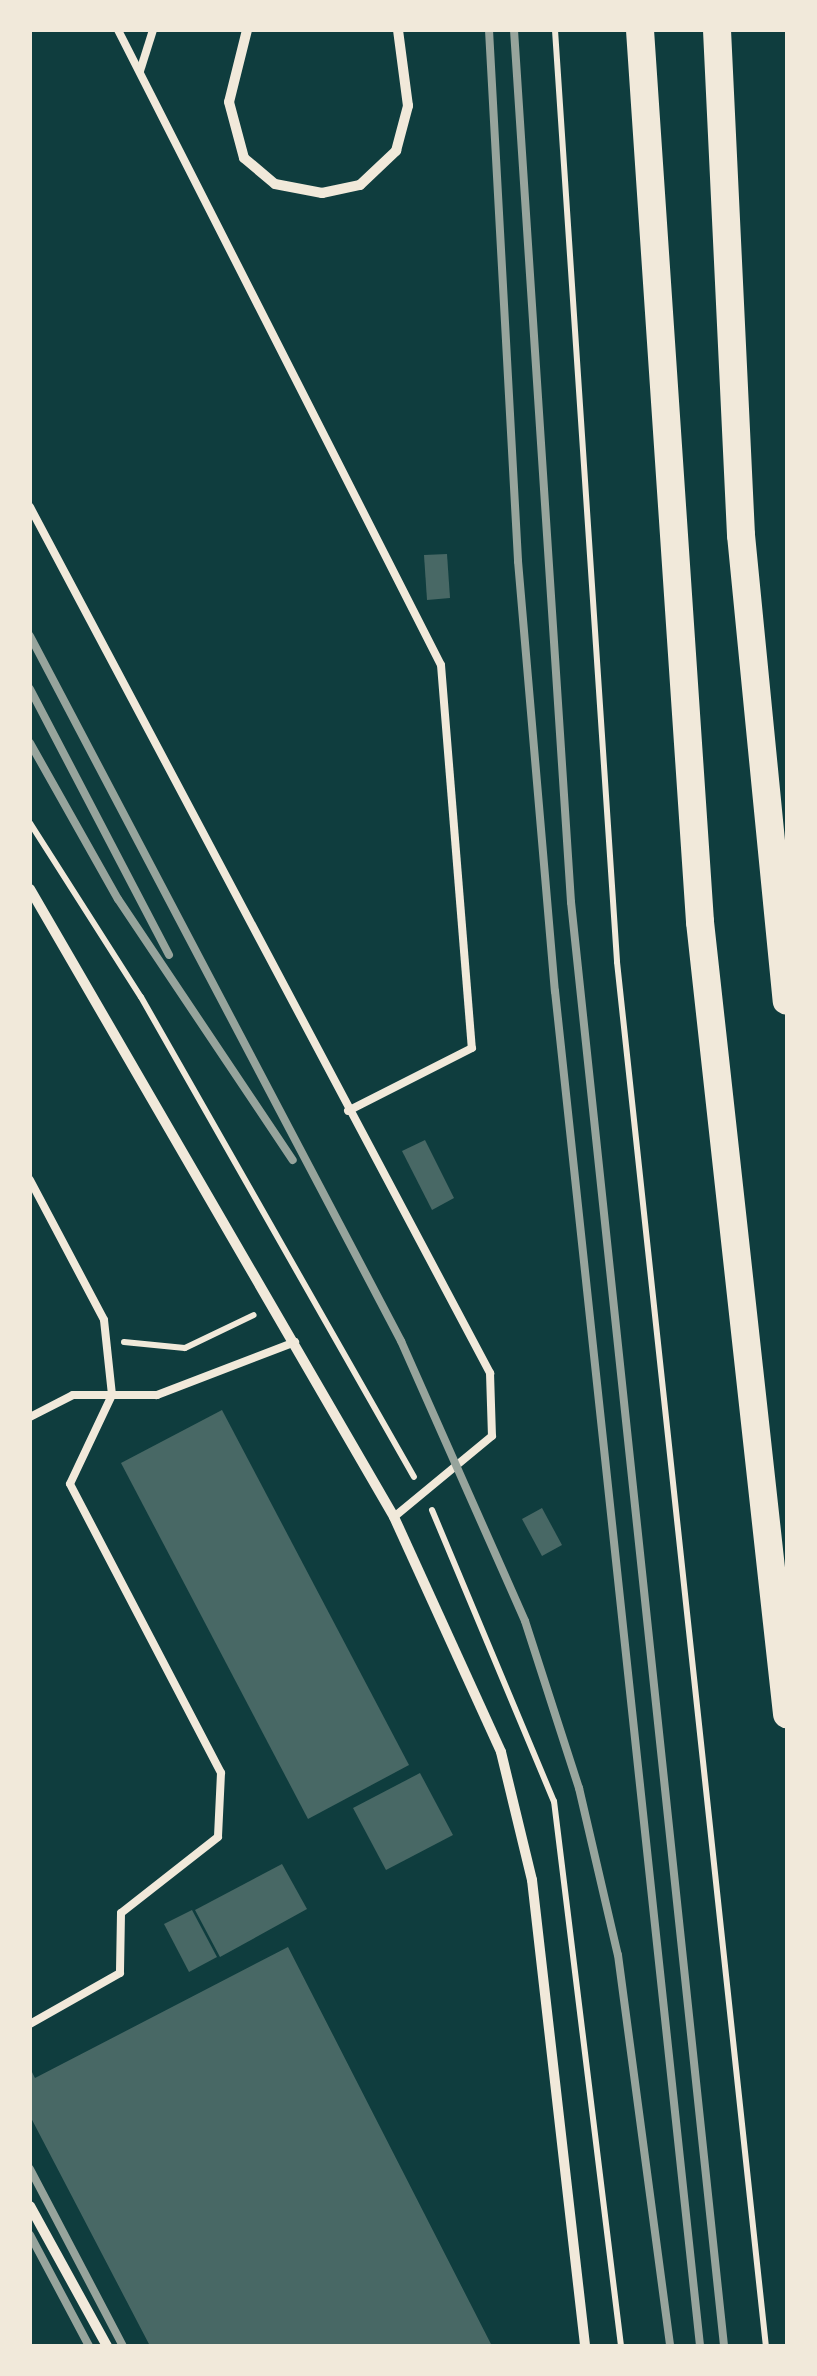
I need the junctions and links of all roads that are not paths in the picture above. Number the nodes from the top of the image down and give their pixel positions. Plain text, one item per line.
1 (118, 30) edge
2 (153, 30) edge
3 (247, 30) edge
4 (398, 30) edge
5 (640, 30) edge
6 (717, 30) edge
7 (140, 71) junction
8 (30, 507) edge
9 (30, 889) edge
10 (787, 1002) edge
11 (348, 1111) junction
12 (30, 1180) edge
13 (296, 1342) junction
14 (112, 1395) junction
15 (30, 1417) edge
16 (394, 1517) junction
17 (787, 1714) edge
18 (30, 2024) edge
19 (30, 2206) edge
20 (108, 2346) edge
21 (584, 2346) edge

1 - 7 lane
2 - 7 lane
3 - 4 street
5 - 17 highway
6 - 10 highway
7 - 11 lane
8 - 11 lane
9 - 13 street
11 - 16 lane
12 - 14 lane
13 - 14 lane
13 - 16 street
14 - 15 lane
14 - 18 lane
16 - 21 street
19 - 20 street

